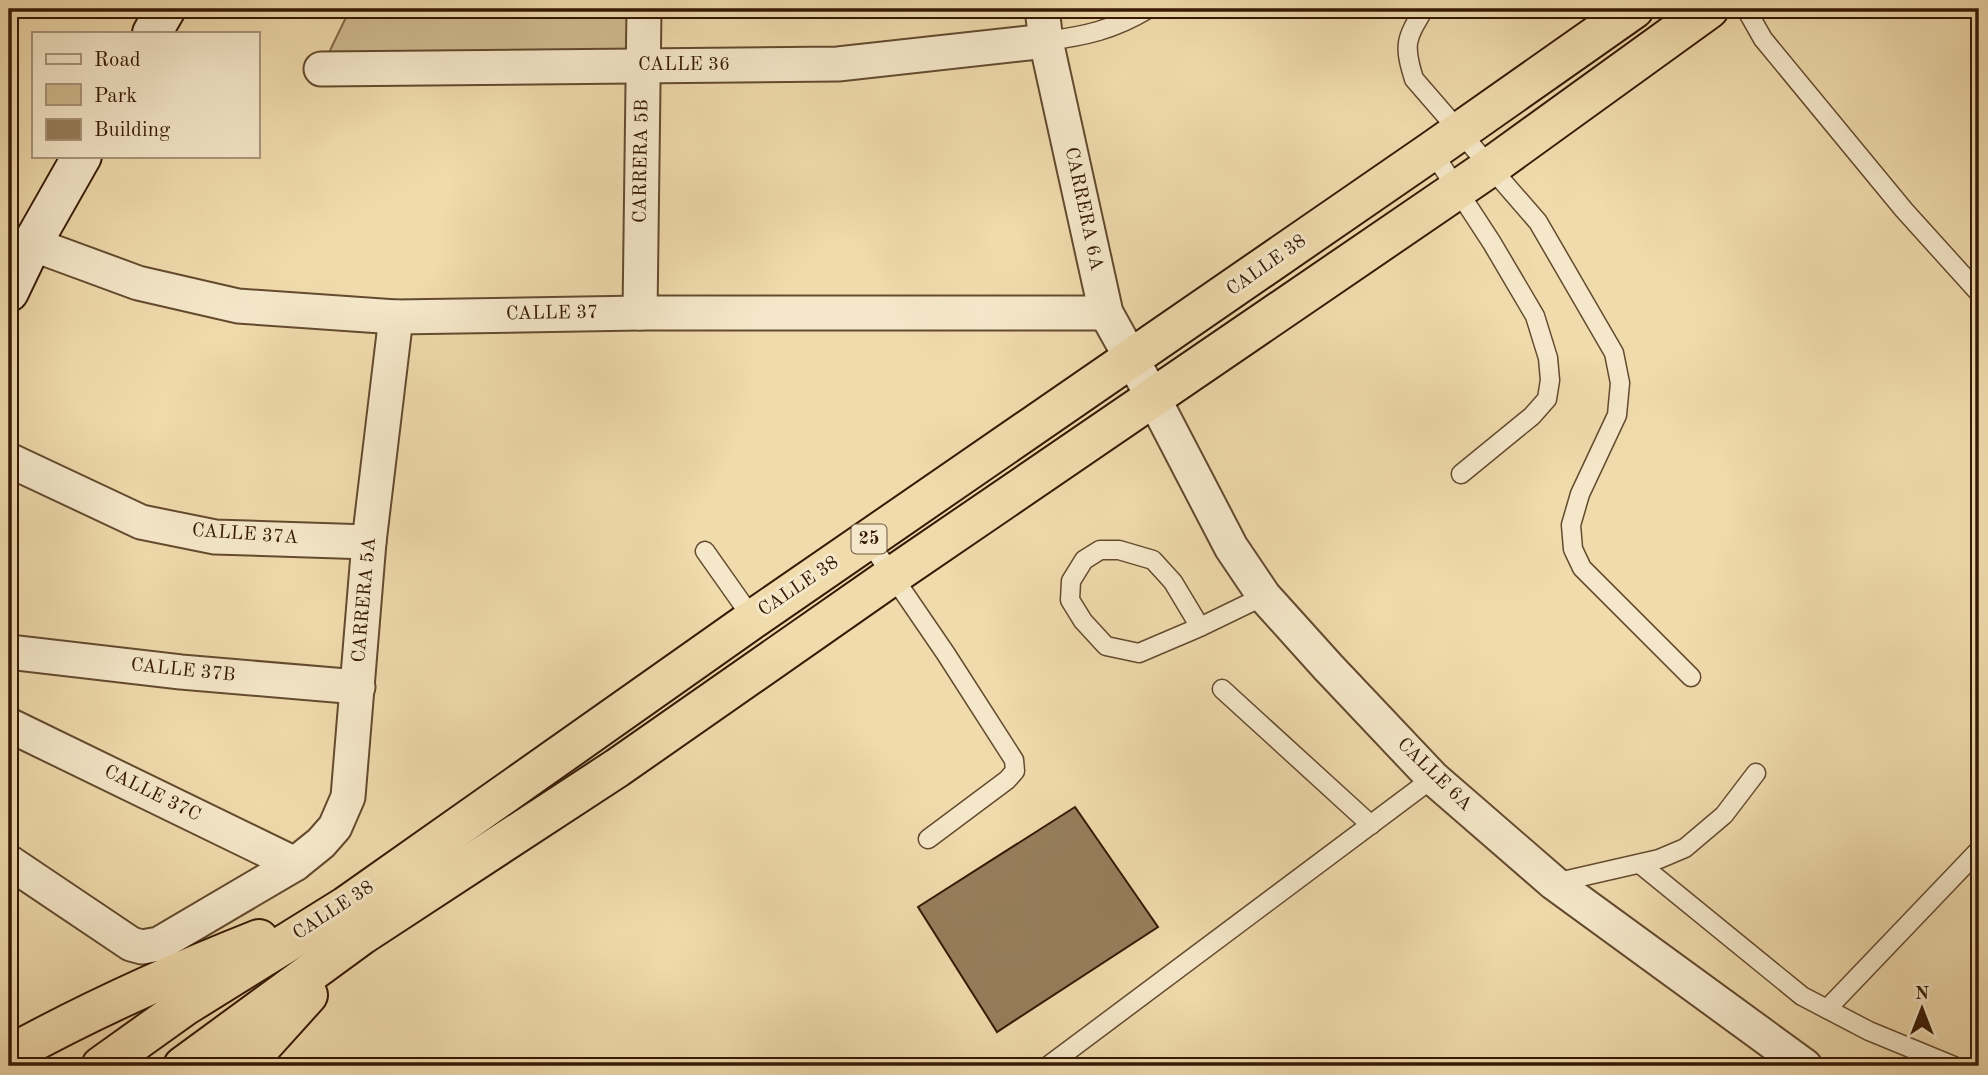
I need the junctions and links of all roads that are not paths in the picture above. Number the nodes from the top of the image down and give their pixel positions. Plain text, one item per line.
1 (166, 9) edge
2 (645, 9) edge
3 (1148, 9) edge
4 (1424, 9) edge
5 (1634, 9) edge
6 (1709, 9) edge
7 (1746, 9) edge
8 (1044, 25) edge
9 (153, 32) edge
10 (644, 65) junction
11 (321, 69) dead end
12 (1446, 141) junction
13 (81, 158) edge
14 (1489, 168) junction
15 (1458, 189) junction
16 (20, 245) edge
17 (9, 292) edge
18 (1979, 293) edge
19 (640, 313) junction
20 (1106, 313) junction
21 (396, 317) junction
22 (1131, 359) junction
23 (1154, 399) junction
24 (9, 460) edge
25 (1461, 474) dead end
26 (868, 540) junction
27 (369, 542) junction
28 (705, 551) dead end
29 (892, 576) junction
30 (1264, 596) junction
31 (753, 619) junction
32 (1200, 627) junction
33 (9, 652) edge
34 (1691, 677) dead end
35 (358, 687) junction
36 (1222, 689) dead end
37 (9, 725) edge
38 (1756, 773) dead end
39 (1433, 778) junction
40 (1371, 825) junction
41 (928, 839) dead end
42 (1979, 850) edge
43 (9, 862) edge
44 (295, 864) junction
45 (1640, 864) junction
46 (1554, 883) junction
47 (354, 920) junction
48 (1827, 1009) junction
49 (9, 1055) edge
50 (101, 1066) edge
51 (183, 1066) edge
52 (239, 1066) edge
53 (1048, 1066) edge
54 (1805, 1066) edge
55 (1954, 1066) edge

1 - 9 main road
2 - 10 street, CARRERA 5B
3 - 8 lane
4 - 12 lane
5 - 12 highway, CALLE 38 / 25
6 - 14 highway, CALLE 38 / 25
7 - 18 lane
8 - 10 street, CALLE 36
8 - 20 street, CARRERA 6A
10 - 11 street, CALLE 36
10 - 19 street, CARRERA 5B
12 - 14 lane
12 - 15 lane
12 - 22 highway, CALLE 38 / 25
13 - 16 main road
14 - 15 highway, CALLE 38 / 25
14 - 34 lane
15 - 23 highway, CALLE 38 / 25
15 - 25 lane
16 - 17 main road
16 - 21 street, CALLE 37
19 - 20 street, CALLE 37
19 - 21 street, CALLE 37
20 - 22 street, CARRERA 6A
21 - 27 street, CARRERA 5A
22 - 23 street, CARRERA 6A
22 - 26 highway, CALLE 38 / 25
23 - 29 highway, CALLE 38 / 25
23 - 30 street, CALLE 6A
24 - 27 street, CALLE 37A
26 - 29 lane
26 - 31 highway, CALLE 38 / 25
27 - 35 street, CARRERA 5A
28 - 31 lane
29 - 41 lane
29 - 47 highway, CALLE 38 / 25
30 - 32 lane
30 - 39 street, CALLE 6A
31 - 47 highway, CALLE 38 / 25
32 - 32 lane
33 - 35 street, CALLE 37B
35 - 44 street, CARRERA 5A
36 - 40 lane
37 - 44 street, CALLE 37C
38 - 45 lane
39 - 40 lane
39 - 46 street, CALLE 6A
40 - 53 lane
42 - 48 lane
43 - 44 street, CARRERA 5A
45 - 46 lane
45 - 48 lane
46 - 54 street, CALLE 6A
47 - 49 highway
47 - 50 highway, CALLE 38 / 25
47 - 51 highway, CALLE 38 / 25
47 - 52 highway
48 - 55 lane

